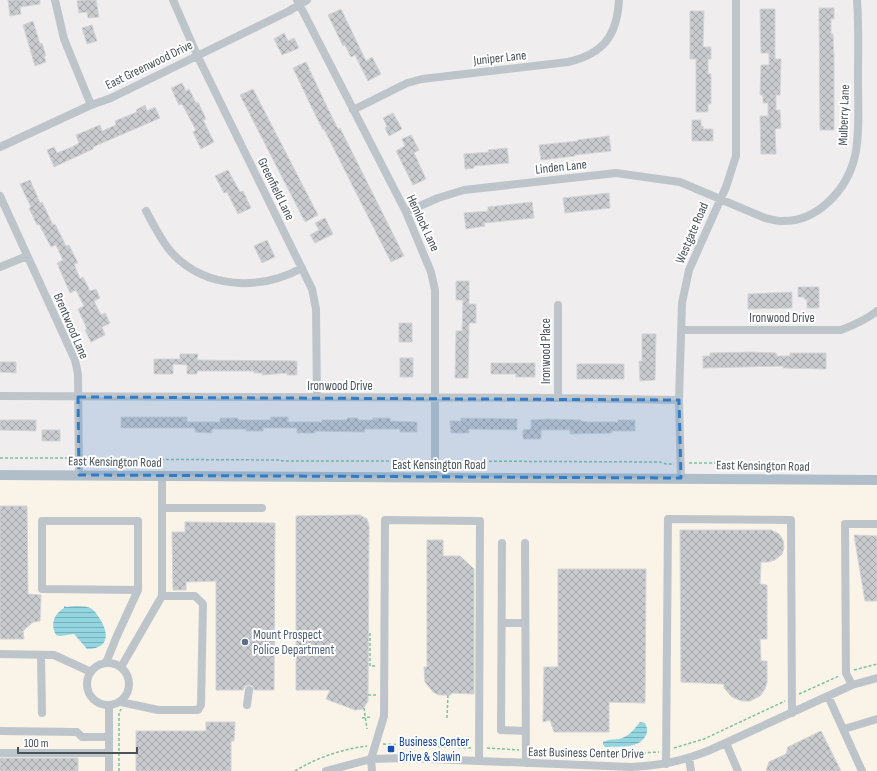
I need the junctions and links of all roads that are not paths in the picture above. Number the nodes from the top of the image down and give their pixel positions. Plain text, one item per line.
1 (55, 0) edge
2 (173, 0) edge
3 (619, 0) edge
4 (736, 0) edge
5 (857, 0) edge
6 (301, 1) edge
7 (197, 55) junction
8 (91, 105) junction
9 (353, 110) junction
10 (0, 147) edge
11 (0, 196) edge
12 (720, 198) junction
13 (146, 211) dead end
14 (406, 212) junction
15 (27, 256) junction
16 (0, 267) edge
17 (302, 268) junction
18 (558, 305) dead end
19 (877, 311) edge
20 (682, 330) junction
21 (0, 396) edge
22 (78, 397) junction
23 (317, 397) junction
24 (436, 398) junction
25 (558, 398) junction
26 (680, 400) junction
27 (0, 475) edge
28 (79, 475) junction
29 (162, 476) junction
30 (435, 478) junction
31 (681, 478) junction
32 (877, 480) edge
33 (162, 508) junction
34 (262, 508) dead end
35 (877, 524) edge
36 (502, 543) dead end
37 (525, 543) dead end
38 (138, 590) junction
39 (162, 596) junction
40 (525, 622) junction
41 (502, 623) junction
42 (0, 654) edge
43 (41, 655) junction
44 (106, 663) junction
45 (121, 667) junction
46 (91, 672) junction
47 (877, 678) edge
48 (852, 685) junction
49 (249, 690) dead end
50 (828, 696) junction
51 (123, 703) junction
52 (247, 705) dead end
53 (108, 706) junction
54 (42, 712) dead end
55 (792, 712) junction
56 (877, 719) edge
57 (0, 730) edge
58 (844, 730) junction
59 (526, 731) junction
60 (109, 737) junction
61 (726, 743) junction
62 (0, 753) edge
63 (109, 753) junction
64 (689, 758) junction
65 (371, 759) junction
66 (479, 761) junction
67 (526, 763) junction
68 (666, 764) junction
69 (109, 771) edge
70 (326, 771) edge
71 (372, 771) edge
72 (691, 771) edge
73 (738, 771) edge
74 (862, 771) edge

1 - 8 street
2 - 7 street, Greenfield Lane
3 - 9 street, Juniper Lane
4 - 12 street, Westgate Road
5 - 12 street, Mulberry Lane
6 - 7 street, East Greenwood Drive
6 - 9 street, Hemlock Lane
7 - 8 street, East Greenwood Drive
7 - 17 street, Greenfield Lane
8 - 10 street, East Greenwood Drive
9 - 14 street, Hemlock Lane
11 - 15 street, Brentwood Lane
12 - 14 street, Linden Lane
12 - 20 street, Westgate Road
13 - 17 street
14 - 24 street, Hemlock Lane
15 - 16 street
15 - 22 street, Brentwood Lane
17 - 23 street, Greenfield Lane
18 - 25 street, Ironwood Place
19 - 20 street, Ironwood Drive
20 - 26 street, Westgate Road
21 - 22 street, Ironwood Drive
22 - 23 street, Ironwood Drive
22 - 28 street, Brentwood Lane
23 - 24 street, Ironwood Drive
24 - 25 street, Ironwood Drive
24 - 30 street, Hemlock Lane
25 - 26 street, Ironwood Drive
26 - 31 street, Westgate Road
27 - 28 main road, East Kensington Road
28 - 29 main road, East Kensington Road
29 - 30 main road, East Kensington Road
29 - 33 street
30 - 31 main road, East Kensington Road
31 - 32 main road, East Kensington Road
33 - 34 street
33 - 39 street
35 - 48 street
36 - 41 street
37 - 40 street
38 - 38 street
38 - 44 street
39 - 45 street
39 - 51 street
40 - 41 street
40 - 59 street
41 - 59 street
42 - 43 street
43 - 46 street
43 - 54 street
44 - 45 street
44 - 46 street
45 - 51 street
46 - 53 street
47 - 48 street, East Business Center Drive
48 - 50 street, East Business Center Drive
49 - 52 street
50 - 55 street, East Business Center Drive
50 - 58 street
51 - 53 street
53 - 60 street
55 - 61 street, East Business Center Drive
55 - 68 street
56 - 58 street
57 - 60 street
58 - 74 street
59 - 67 street
60 - 63 street
61 - 64 street, East Business Center Drive
61 - 73 street
62 - 63 street
63 - 69 street
64 - 68 street, East Business Center Drive
64 - 72 street
65 - 66 street, East Business Center Drive
65 - 66 street
65 - 70 street, East Business Center Drive
65 - 71 street
66 - 67 street, East Business Center Drive
67 - 68 street, East Business Center Drive

